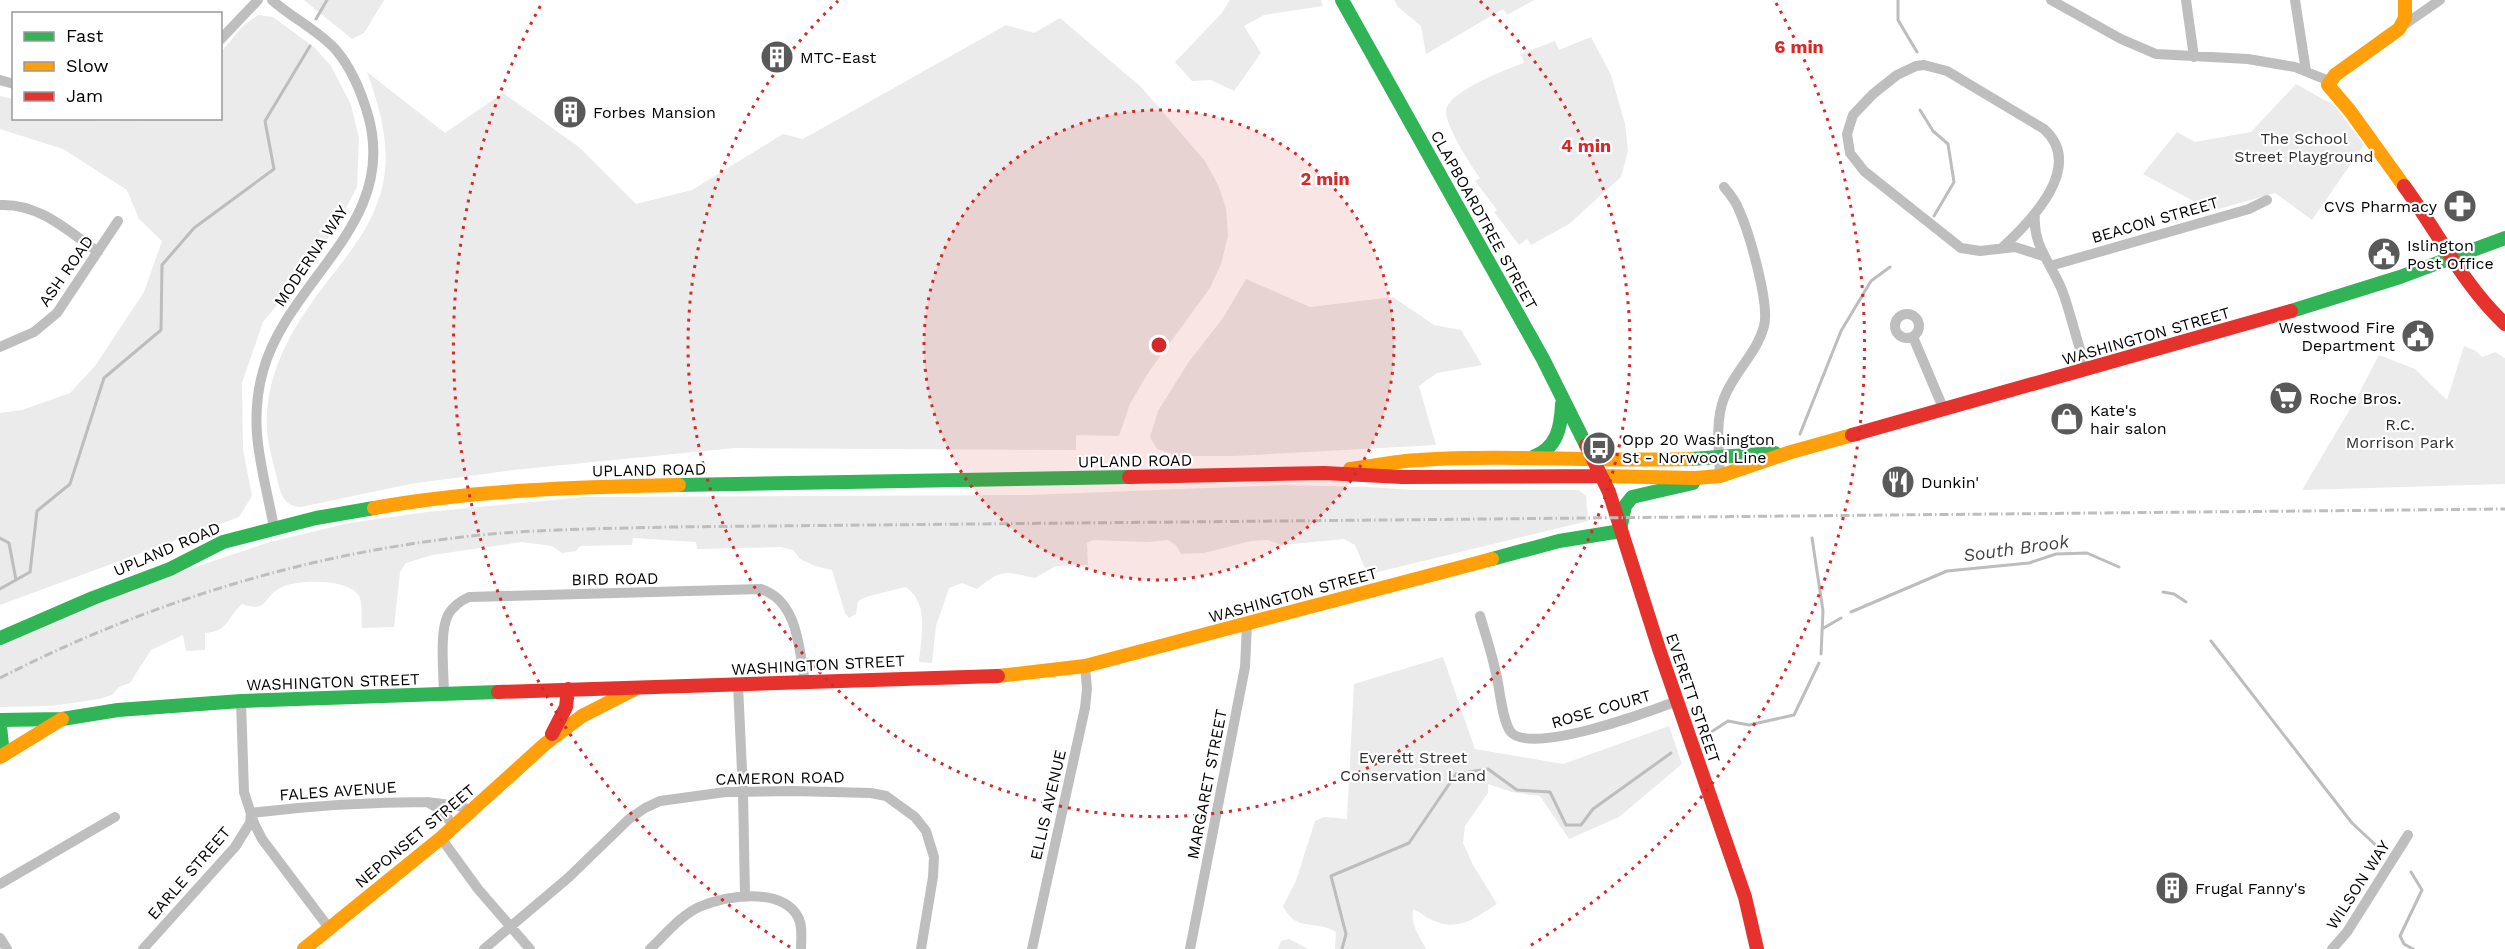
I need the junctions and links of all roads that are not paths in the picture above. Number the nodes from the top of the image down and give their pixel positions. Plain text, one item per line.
1 (258, 0) edge
2 (272, 0) edge
3 (1342, 0) edge
4 (2051, 0) edge
5 (2186, 0) edge
6 (2295, 0) edge
7 (2405, 0) edge
8 (2440, 0) edge
9 (2399, 29) junction
10 (222, 38) edge
11 (2194, 57) junction
12 (2306, 71) junction
13 (2329, 81) junction
14 (1724, 187) dead end
15 (2267, 200) dead end
16 (0, 205) edge
17 (2035, 214) junction
18 (118, 221) dead end
19 (2505, 238) edge
20 (2002, 247) junction
21 (98, 252) junction
22 (2043, 256) junction
23 (2454, 260) junction
24 (2050, 266) junction
25 (2505, 324) edge
26 (1913, 337) dead end
27 (0, 347) edge
28 (2087, 370) junction
29 (1562, 401) junction
30 (1944, 410) junction
31 (1791, 452) junction
32 (1528, 458) junction
33 (1719, 458) junction
34 (1593, 460) junction
35 (1324, 473) junction
36 (1601, 476) junction
37 (1720, 476) junction
38 (274, 528) junction
39 (1621, 531) junction
40 (1480, 616) dead end
41 (1247, 624) junction
42 (0, 638) edge
43 (1085, 666) junction
44 (806, 682) junction
45 (738, 685) junction
46 (639, 688) junction
47 (573, 689) junction
48 (444, 695) junction
49 (241, 701) junction
50 (1677, 701) junction
51 (582, 716) junction
52 (62, 719) junction
53 (0, 720) edge
54 (0, 726) edge
55 (545, 744) junction
56 (2, 756) edge
57 (743, 792) junction
58 (428, 802) junction
59 (472, 810) junction
60 (251, 813) junction
61 (115, 817) dead end
62 (454, 826) junction
63 (2408, 835) dead end
64 (441, 838) junction
65 (0, 884) edge
66 (745, 896) junction
67 (512, 927) junction
68 (329, 928) junction
69 (0, 938) edge
70 (8, 949) edge
71 (143, 949) edge
72 (304, 949) edge
73 (484, 949) edge
74 (530, 949) edge
75 (650, 949) edge
76 (801, 949) edge
77 (921, 949) edge
78 (1032, 949) edge
79 (1190, 949) edge
80 (1757, 949) edge
81 (2332, 949) edge

1 - 10 street
2 - 38 street, MODERNA WAY
3 - 29 main road, CLAPBOARDTREE STREET
4 - 11 street
5 - 11 street
6 - 12 street
7 - 9 main road
8 - 9 street
9 - 13 main road
11 - 12 street
12 - 13 street
13 - 23 main road
14 - 33 street
15 - 24 street, BEACON STREET
16 - 21 street
17 - 20 street
17 - 20 street
17 - 22 street
18 - 21 street, ASH ROAD
19 - 23 main road, WASHINGTON STREET
20 - 22 street
21 - 27 street, ASH ROAD
22 - 24 street
23 - 25 main road
23 - 28 main road, WASHINGTON STREET
24 - 28 street
26 - 30 street
28 - 30 main road, WASHINGTON STREET
29 - 32 main road
29 - 34 main road, CLAPBOARDTREE STREET
30 - 31 main road, WASHINGTON STREET
31 - 33 main road, WASHINGTON STREET
31 - 37 main road, WASHINGTON STREET
32 - 34 main road, UPLAND ROAD
32 - 35 main road, UPLAND ROAD
33 - 34 main road, WASHINGTON STREET
33 - 37 street
34 - 36 main road, EVERETT STREET
35 - 36 main road, UPLAND ROAD
35 - 38 main road, UPLAND ROAD
36 - 37 main road, WASHINGTON STREET
36 - 39 main road, EVERETT STREET
37 - 39 main road
38 - 42 main road, UPLAND ROAD
39 - 41 main road, WASHINGTON STREET
39 - 50 main road, EVERETT STREET
40 - 50 street, ROSE COURT
41 - 43 main road, WASHINGTON STREET
41 - 79 street, MARGARET STREET
43 - 44 main road, WASHINGTON STREET
43 - 78 street, ELLIS AVENUE
44 - 45 main road, WASHINGTON STREET
44 - 48 street, BIRD ROAD
45 - 46 main road, WASHINGTON STREET
45 - 57 street
46 - 47 main road, WASHINGTON STREET
46 - 51 main road, NEPONSET STREET
47 - 48 main road, WASHINGTON STREET
47 - 51 main road
47 - 55 main road, NEPONSET STREET
48 - 49 main road, WASHINGTON STREET
49 - 52 main road, WASHINGTON STREET
49 - 60 street
50 - 80 main road, EVERETT STREET
51 - 55 main road, NEPONSET STREET
52 - 53 main road, WASHINGTON STREET
52 - 56 main road
54 - 56 main road
55 - 59 main road, NEPONSET STREET
57 - 66 street
57 - 67 street, CAMERON ROAD
57 - 77 street, CAMERON ROAD
58 - 59 street, FALES AVENUE
58 - 60 street, FALES AVENUE
58 - 62 street
59 - 62 main road, NEPONSET STREET
60 - 68 street
60 - 71 street, EARLE STREET
61 - 65 street
62 - 64 main road, NEPONSET STREET
63 - 81 street, WILSON WAY
64 - 67 street
64 - 68 main road, NEPONSET STREET
66 - 75 street
66 - 76 street
67 - 73 street, CAMERON ROAD
67 - 74 street
68 - 72 main road, NEPONSET STREET
69 - 70 street

